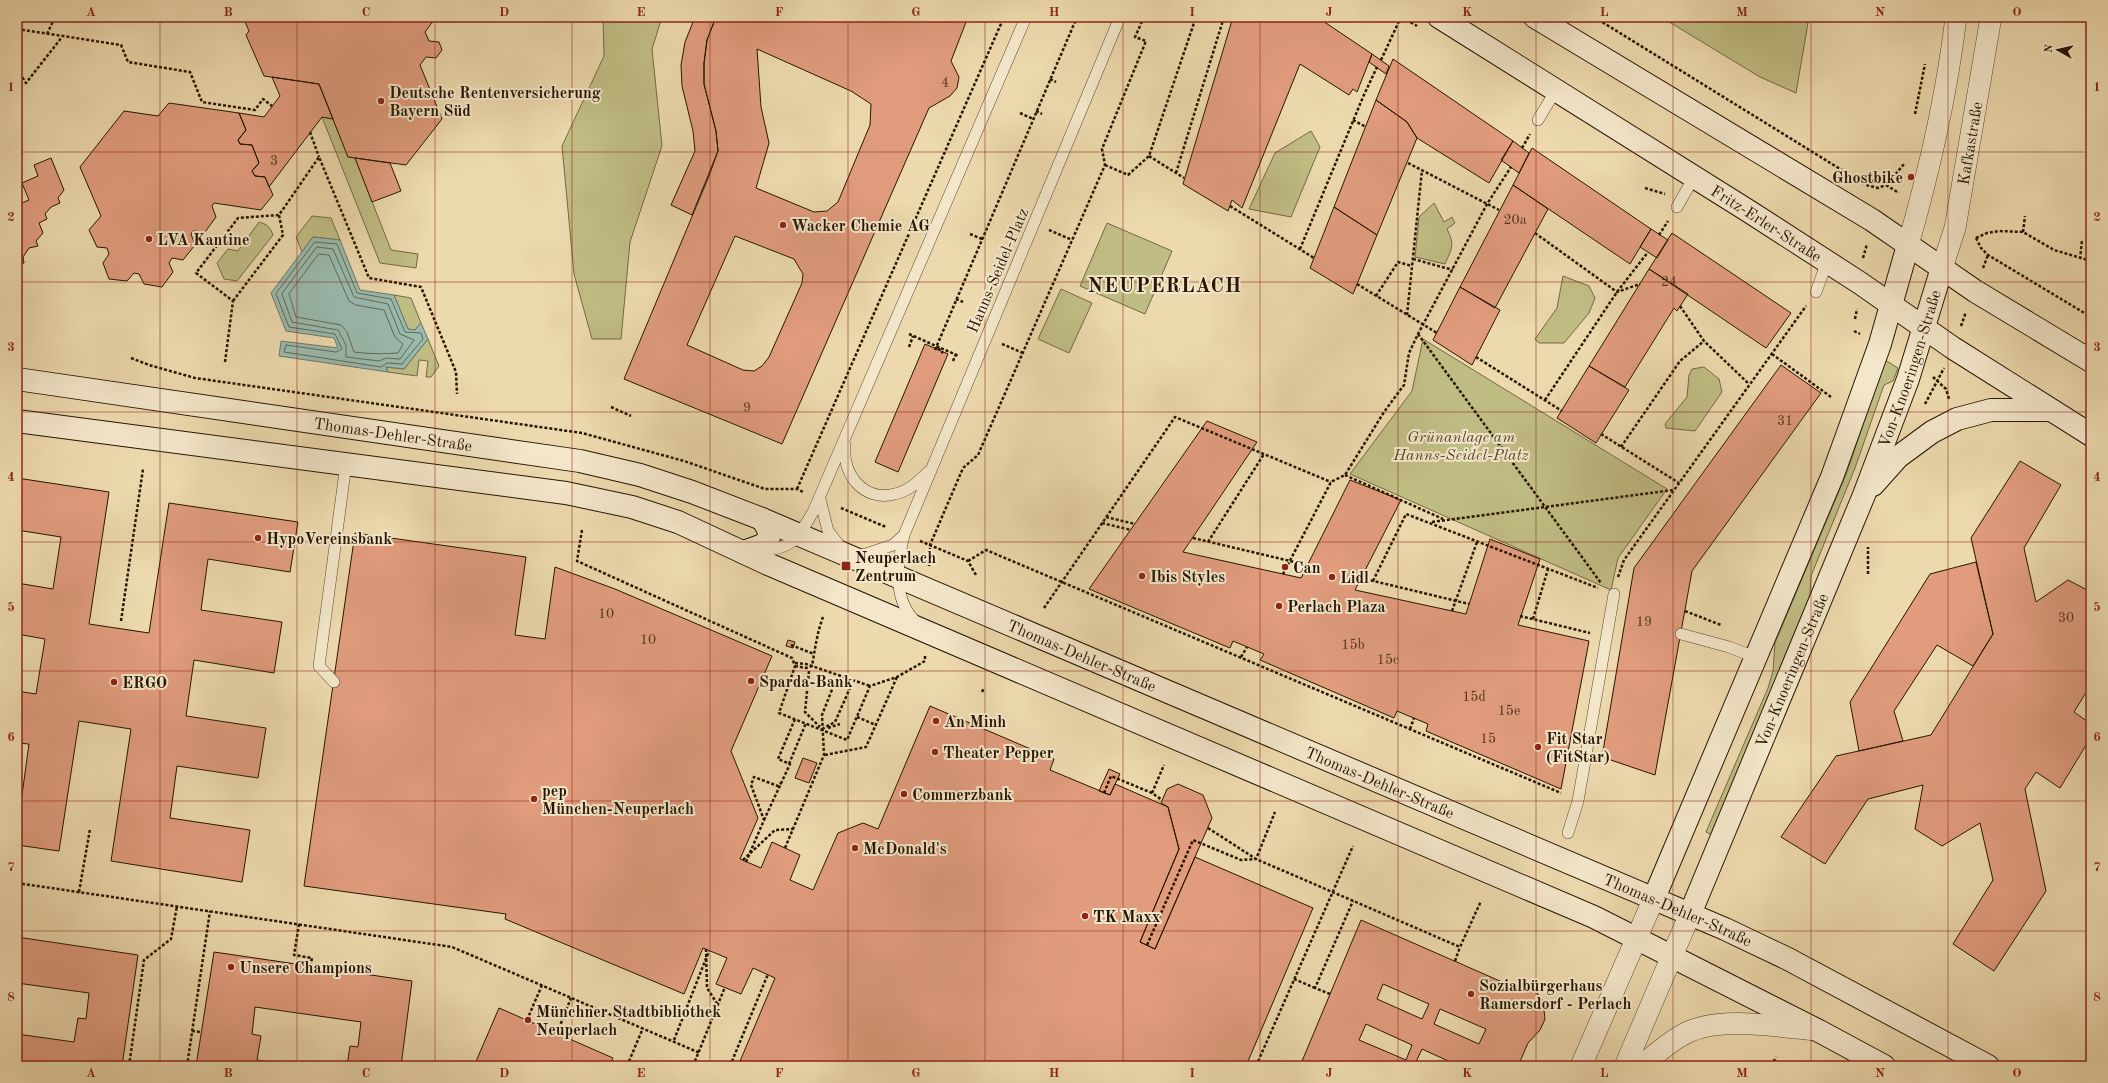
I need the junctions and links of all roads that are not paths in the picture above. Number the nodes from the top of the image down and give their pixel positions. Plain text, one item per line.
1 (1026, 17) edge
2 (1120, 17) edge
3 (1439, 17) edge
4 (1535, 17) edge
5 (1956, 17) edge
6 (1991, 17) edge
7 (1556, 90) junction
8 (1538, 120) dead end
9 (1694, 177) junction
10 (1677, 207) dead end
11 (1908, 245) junction
12 (1826, 262) junction
13 (1942, 268) junction
14 (1816, 292) road end
15 (1892, 306) junction
16 (1924, 328) junction
17 (2091, 361) edge
18 (17, 379) edge
19 (2049, 410) junction
20 (17, 421) edge
21 (2091, 435) edge
22 (845, 439) junction
23 (346, 464) junction
24 (932, 469) junction
25 (1864, 495) junction
26 (820, 499) junction
27 (762, 519) junction
28 (800, 535) junction
29 (904, 535) junction
30 (743, 552) junction
31 (850, 555) junction
32 (897, 576) junction
33 (1610, 593) road end
34 (926, 631) junction
35 (1681, 634) dead end
36 (1755, 657) junction
37 (334, 682) dead end
38 (1568, 833) dead end
39 (1654, 898) junction
40 (1690, 914) junction
41 (1636, 938) junction
42 (1672, 956) junction
43 (1819, 1031) junction
44 (1581, 1066) edge
45 (1625, 1066) edge
46 (1641, 1066) edge
47 (1884, 1066) edge
48 (1988, 1066) edge

1 - 22 lane
2 - 24 lane, Hanns-Seidel-Platz
3 - 7 main road, Fritz-Erler-Straße
4 - 11 main road
5 - 11 street
6 - 13 street, Kafkastraße
7 - 8 lane
7 - 9 main road, Fritz-Erler-Straße
9 - 10 lane
9 - 12 main road, Fritz-Erler-Straße
11 - 13 main road
11 - 15 main road
12 - 14 lane
12 - 15 main road, Fritz-Erler-Straße
13 - 16 main road, Von-Knoeringen-Straße
13 - 17 main road
15 - 16 main road, Fritz-Erler-Straße
15 - 36 main road
16 - 19 main road, Fritz-Erler-Straße
16 - 25 main road, Von-Knoeringen-Straße
18 - 27 main road, Thomas-Dehler-Straße
19 - 21 main road, Fritz-Erler-Straße
19 - 25 main road
20 - 23 main road
22 - 24 lane
22 - 26 lane
23 - 30 main road
23 - 37 lane
24 - 29 lane, Hanns-Seidel-Platz
25 - 40 main road, Von-Knoeringen-Straße
26 - 28 lane
26 - 31 lane
27 - 28 main road, Thomas-Dehler-Straße
27 - 30 main road
28 - 30 lane
28 - 31 main road, Thomas-Dehler-Straße
29 - 31 lane, Hanns-Seidel-Platz
29 - 32 lane, Hanns-Seidel-Platz
30 - 34 main road
31 - 32 main road, Thomas-Dehler-Straße
32 - 34 lane, Hanns-Seidel-Platz
32 - 39 main road, Thomas-Dehler-Straße
33 - 38 lane
34 - 41 main road
35 - 36 lane
36 - 39 main road
39 - 40 main road, Thomas-Dehler-Straße
39 - 41 street
40 - 42 street, Von-Knoeringen-Straße
40 - 48 main road, Thomas-Dehler-Straße
41 - 42 main road
41 - 44 street
42 - 43 main road
42 - 45 street, Von-Knoeringen-Straße
43 - 46 street
43 - 47 main road

